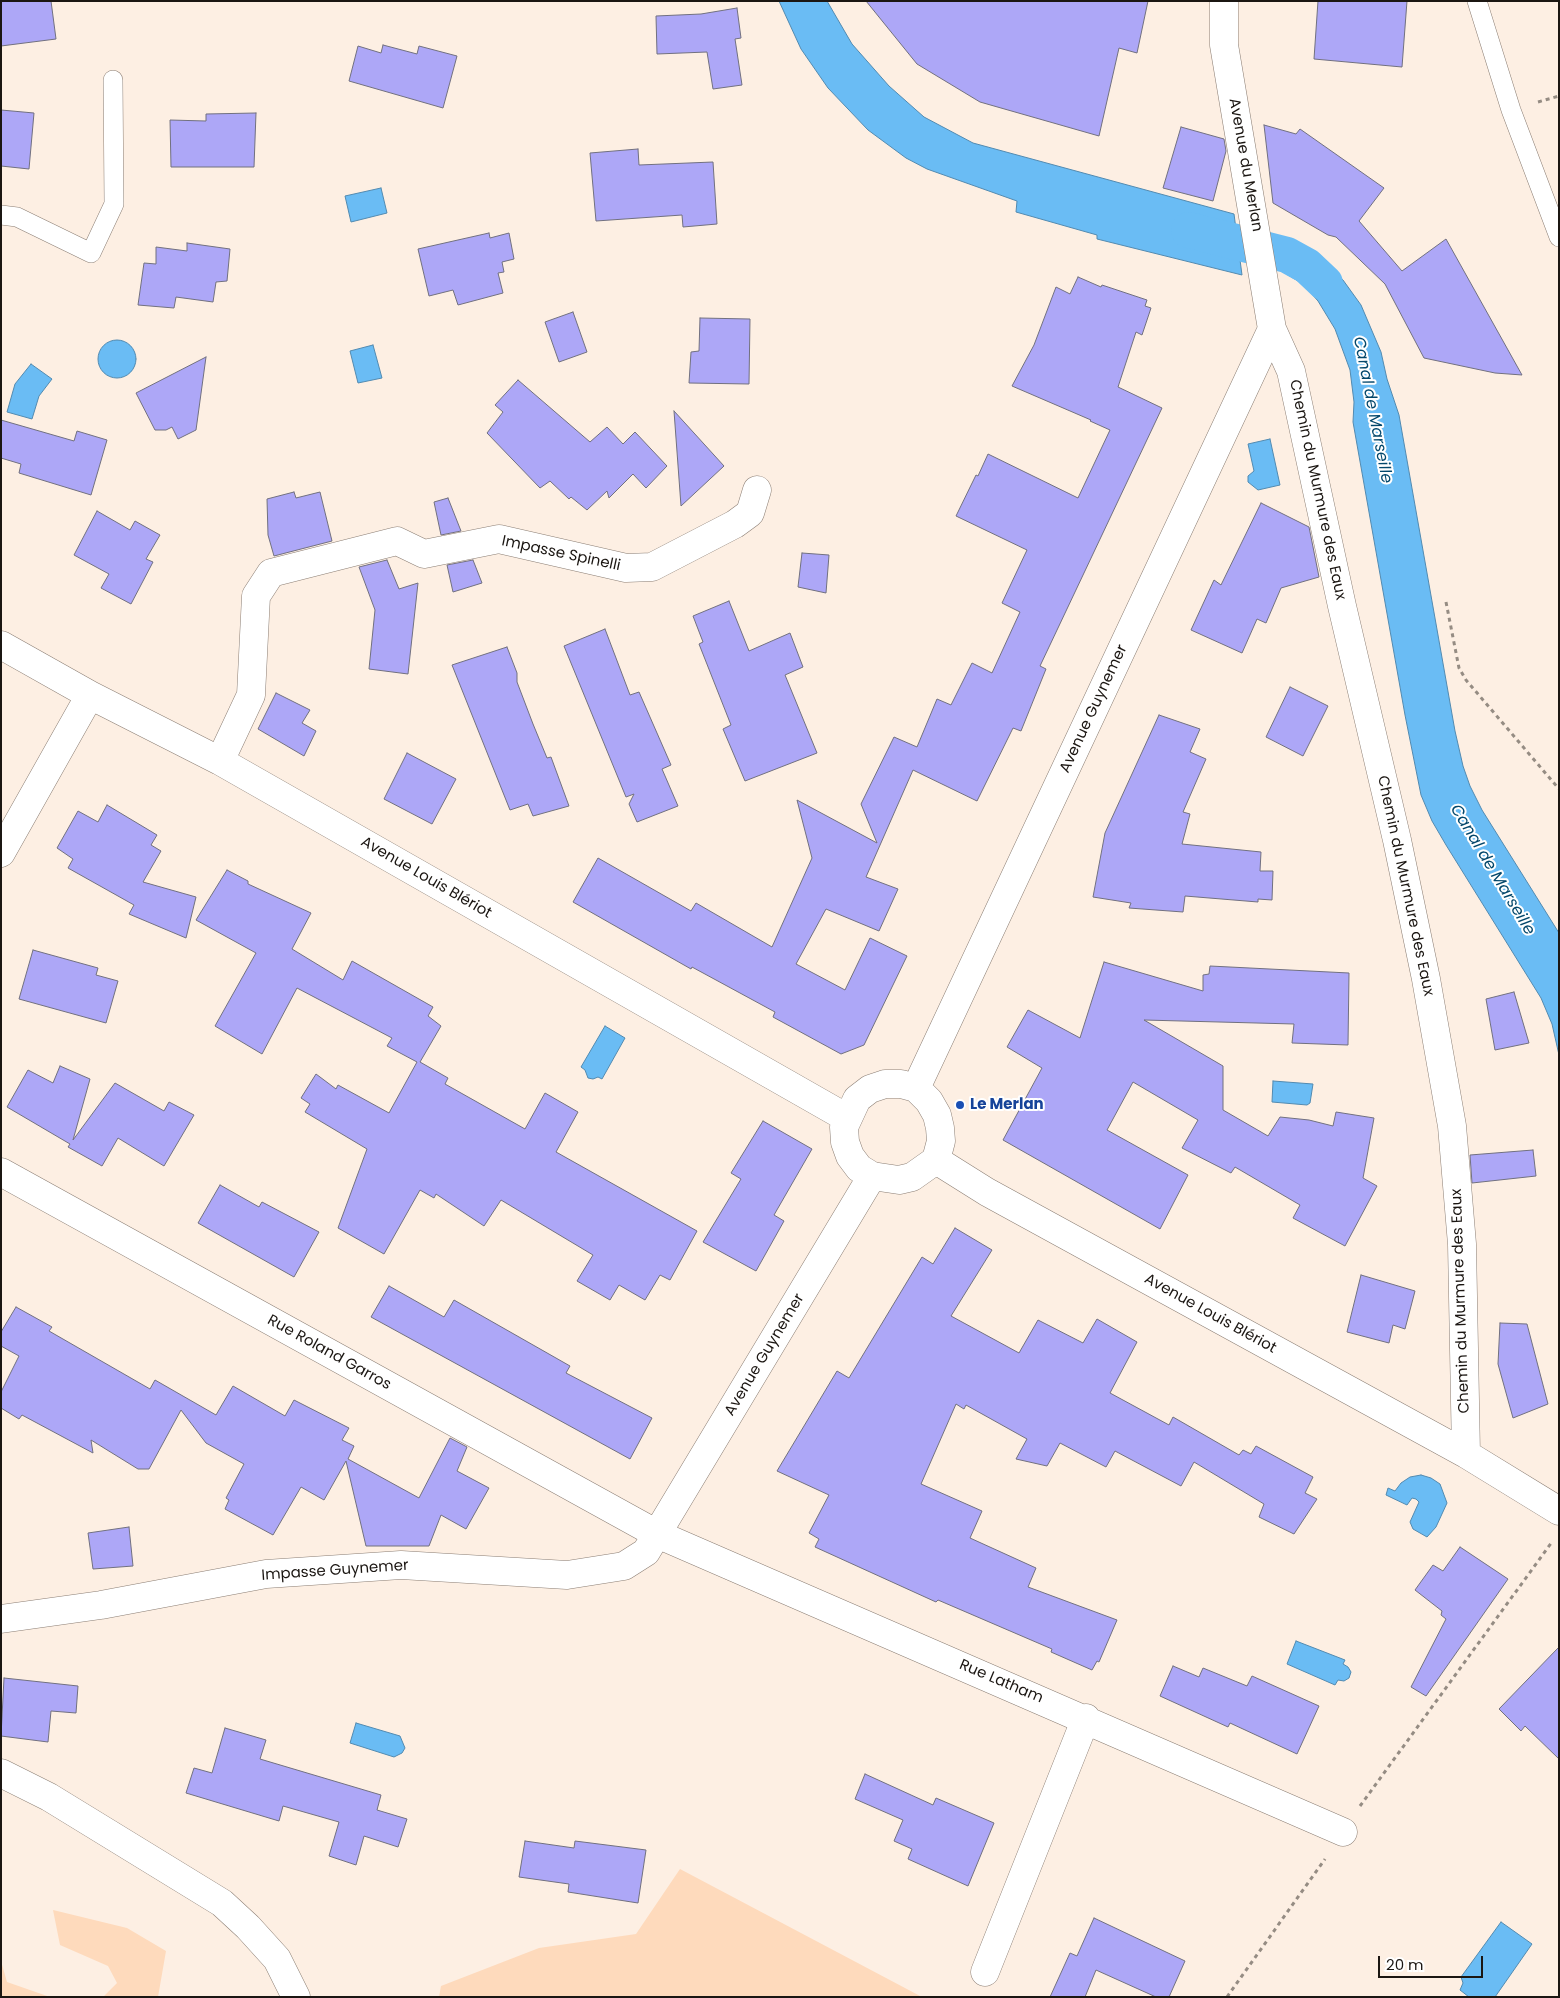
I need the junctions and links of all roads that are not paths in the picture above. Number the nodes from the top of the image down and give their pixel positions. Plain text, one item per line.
1 (1224, 1) edge
2 (1476, 1) edge
3 (113, 80) dead end
4 (1, 215) edge
5 (1559, 237) edge
6 (1272, 329) junction
7 (757, 490) dead end
8 (1, 645) edge
9 (90, 694) junction
10 (220, 761) junction
11 (1, 852) edge
12 (916, 1088) junction
13 (847, 1118) junction
14 (946, 1166) junction
15 (1, 1172) edge
16 (872, 1176) junction
17 (1466, 1454) junction
18 (1559, 1511) edge
19 (657, 1534) junction
20 (1, 1619) edge
21 (1086, 1718) junction
22 (1, 1773) edge
23 (1344, 1832) road end
24 (985, 1972) dead end
25 (296, 1997) edge

1 - 6 street, Avenue du Merlan
2 - 5 lane
3 - 4 lane
6 - 12 street, Avenue Guynemer
6 - 17 street, Chemin du Murmure des Eaux
7 - 10 street, Impasse Spinelli
8 - 9 street, Avenue Louis Blériot
9 - 10 street, Avenue Louis Blériot
9 - 11 street
10 - 13 street, Avenue Louis Blériot
12 - 13 street
12 - 14 street
13 - 16 street
14 - 16 street
14 - 17 street, Avenue Louis Blériot
15 - 19 street, Rue Roland Garros
16 - 19 street, Avenue Guynemer
17 - 18 street, Avenue Louis Blériot
19 - 20 street, Impasse Guynemer
19 - 21 street, Rue Latham
21 - 23 street, Rue Latham
21 - 24 street
22 - 25 street

